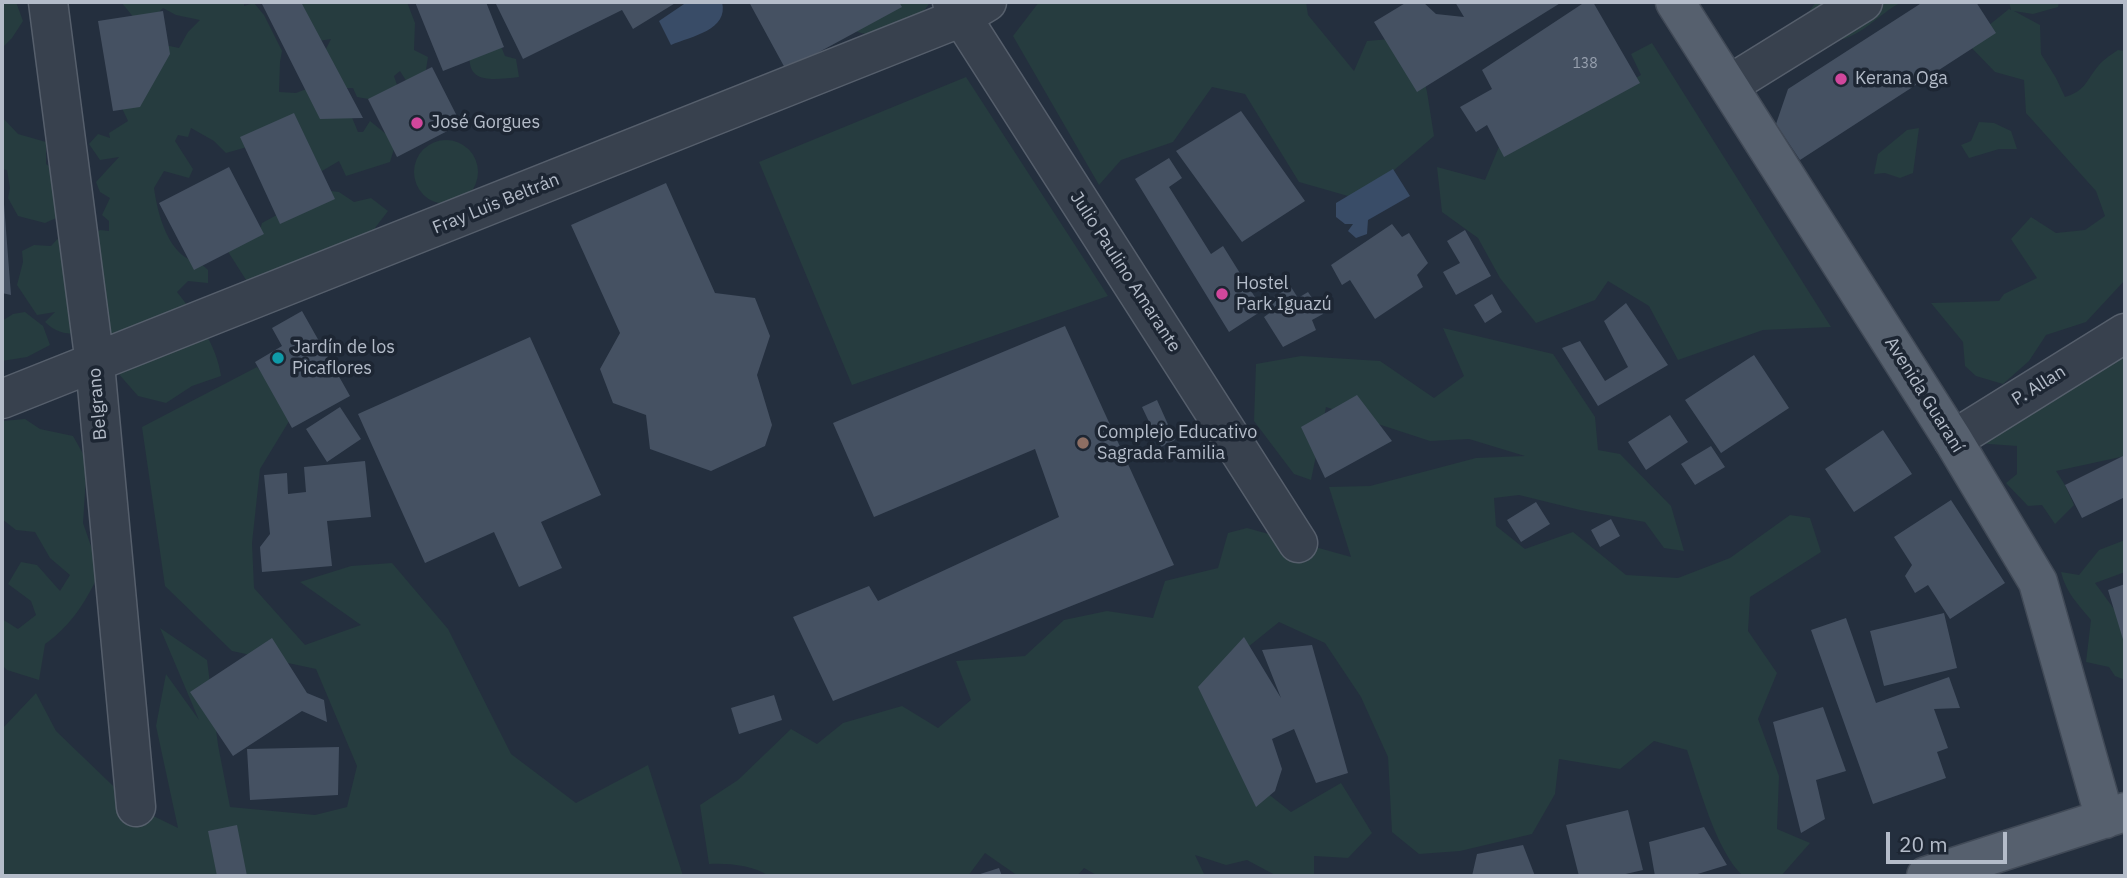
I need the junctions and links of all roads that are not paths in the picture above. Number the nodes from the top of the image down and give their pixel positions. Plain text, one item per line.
1 (48, 2) edge
2 (1675, 2) edge
3 (1863, 2) edge
4 (967, 7) edge
5 (1729, 85) junction
6 (2125, 333) edge
7 (94, 364) junction
8 (2, 399) edge
9 (1953, 440) junction
10 (1298, 543) dead end
11 (135, 807) dead end
12 (2115, 815) edge
13 (1926, 876) edge

1 - 7 street, Belgrano
2 - 5 main road, Avenida Guaraní
3 - 5 street
4 - 7 street, Fray Luis Beltrán
4 - 10 street, Julio Paulino Amarante
5 - 9 main road, Avenida Guaraní
6 - 9 street, P. Allan
7 - 8 street, Fray Luis Beltrán
7 - 11 street, Belgrano
9 - 12 main road, Avenida Guaraní
12 - 13 main road

